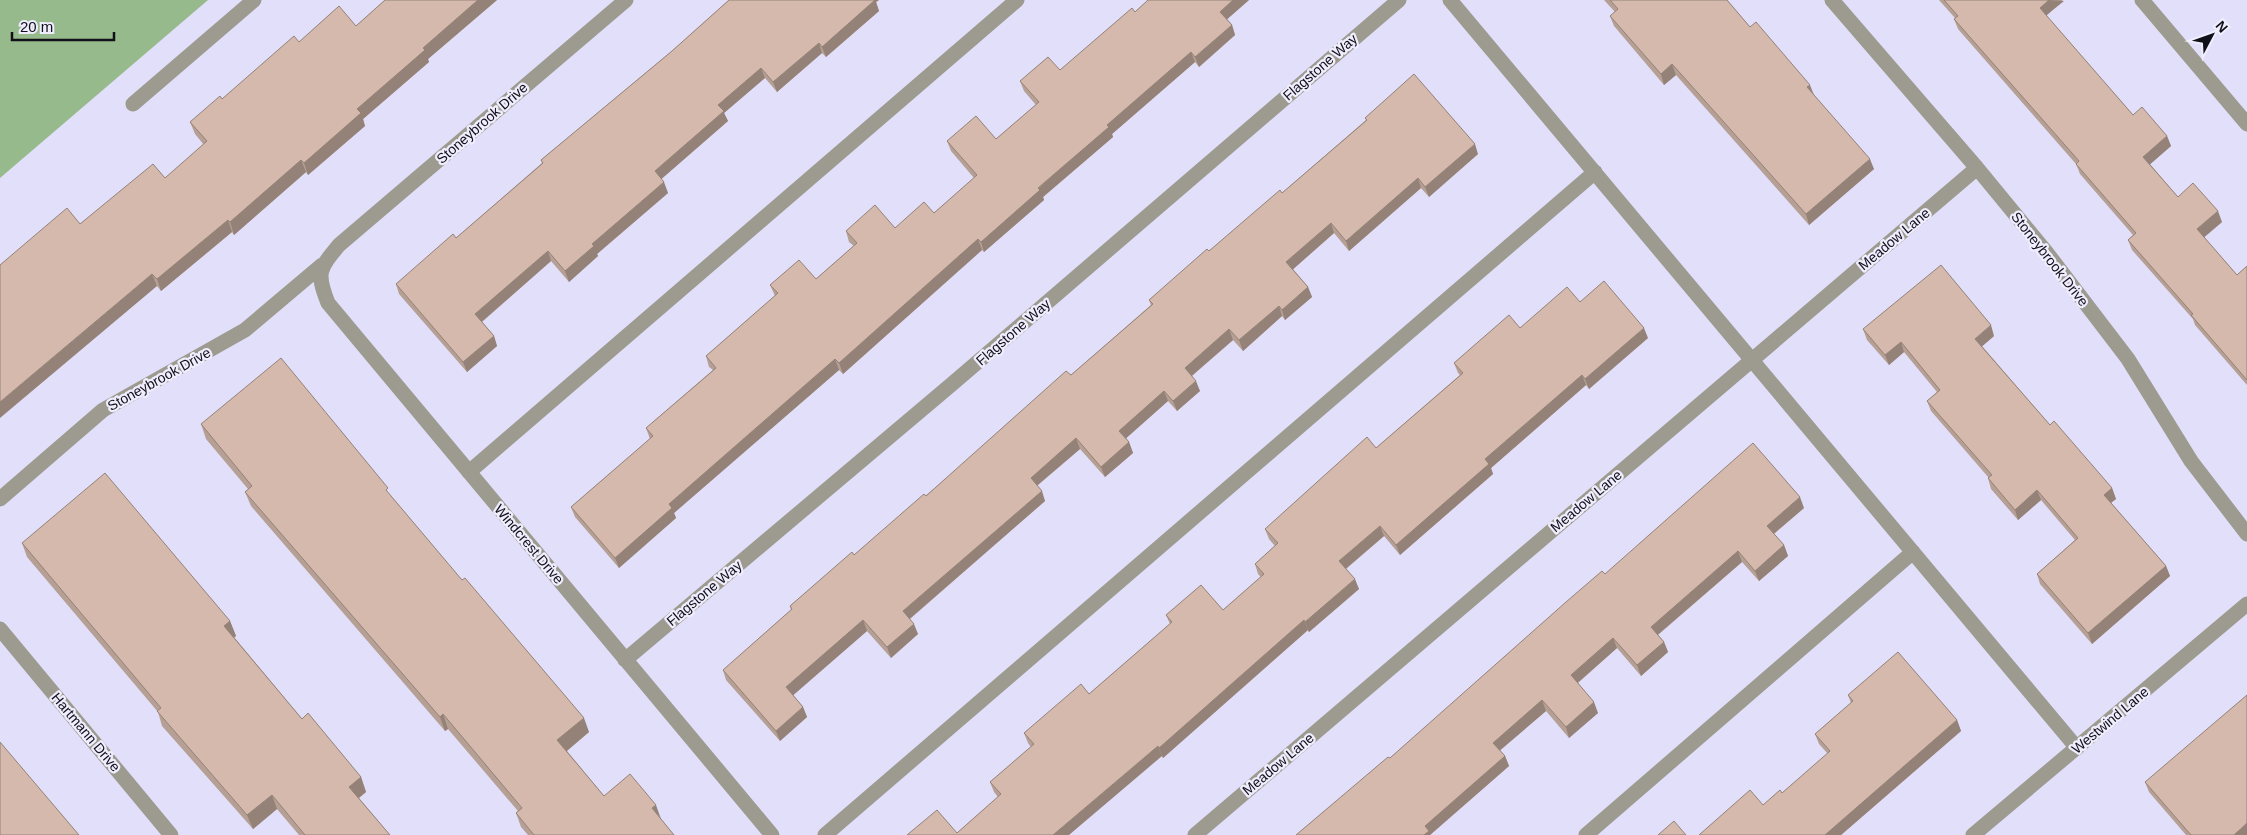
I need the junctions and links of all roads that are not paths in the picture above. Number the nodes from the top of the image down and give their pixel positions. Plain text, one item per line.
1 (254, 0) edge
2 (626, 0) edge
3 (1017, 0) edge
4 (1399, 0) edge
5 (1450, 0) edge
6 (1832, 0) edge
7 (2142, 0) edge
8 (134, 104) dead end
9 (2247, 124) edge
10 (1977, 168) junction
11 (1595, 172) junction
12 (322, 265) junction
13 (1752, 360) junction
14 (469, 472) junction
15 (0, 499) edge
16 (2247, 534) edge
17 (1913, 552) junction
18 (2247, 604) edge
19 (0, 629) edge
20 (625, 660) junction
21 (2077, 748) junction
22 (171, 835) edge
23 (772, 835) edge
24 (825, 835) edge
25 (1195, 835) edge
26 (1586, 835) edge
27 (1973, 835) edge

1 - 8 street
2 - 12 street, Stoneybrook Drive
3 - 14 street
4 - 20 street, Flagstone Way
5 - 11 street
6 - 10 street, Stoneybrook Drive
7 - 9 street
10 - 13 street, Meadow Lane
10 - 16 street, Stoneybrook Drive
11 - 13 street
11 - 24 street
12 - 14 street, Windcrest Drive
12 - 15 street, Stoneybrook Drive
13 - 17 street
13 - 25 street, Meadow Lane
14 - 20 street, Windcrest Drive
17 - 21 street
17 - 26 street
18 - 21 street, Westwind Lane
19 - 22 street, Hartmann Drive
20 - 23 street, Windcrest Drive
21 - 27 street, Westwind Lane

